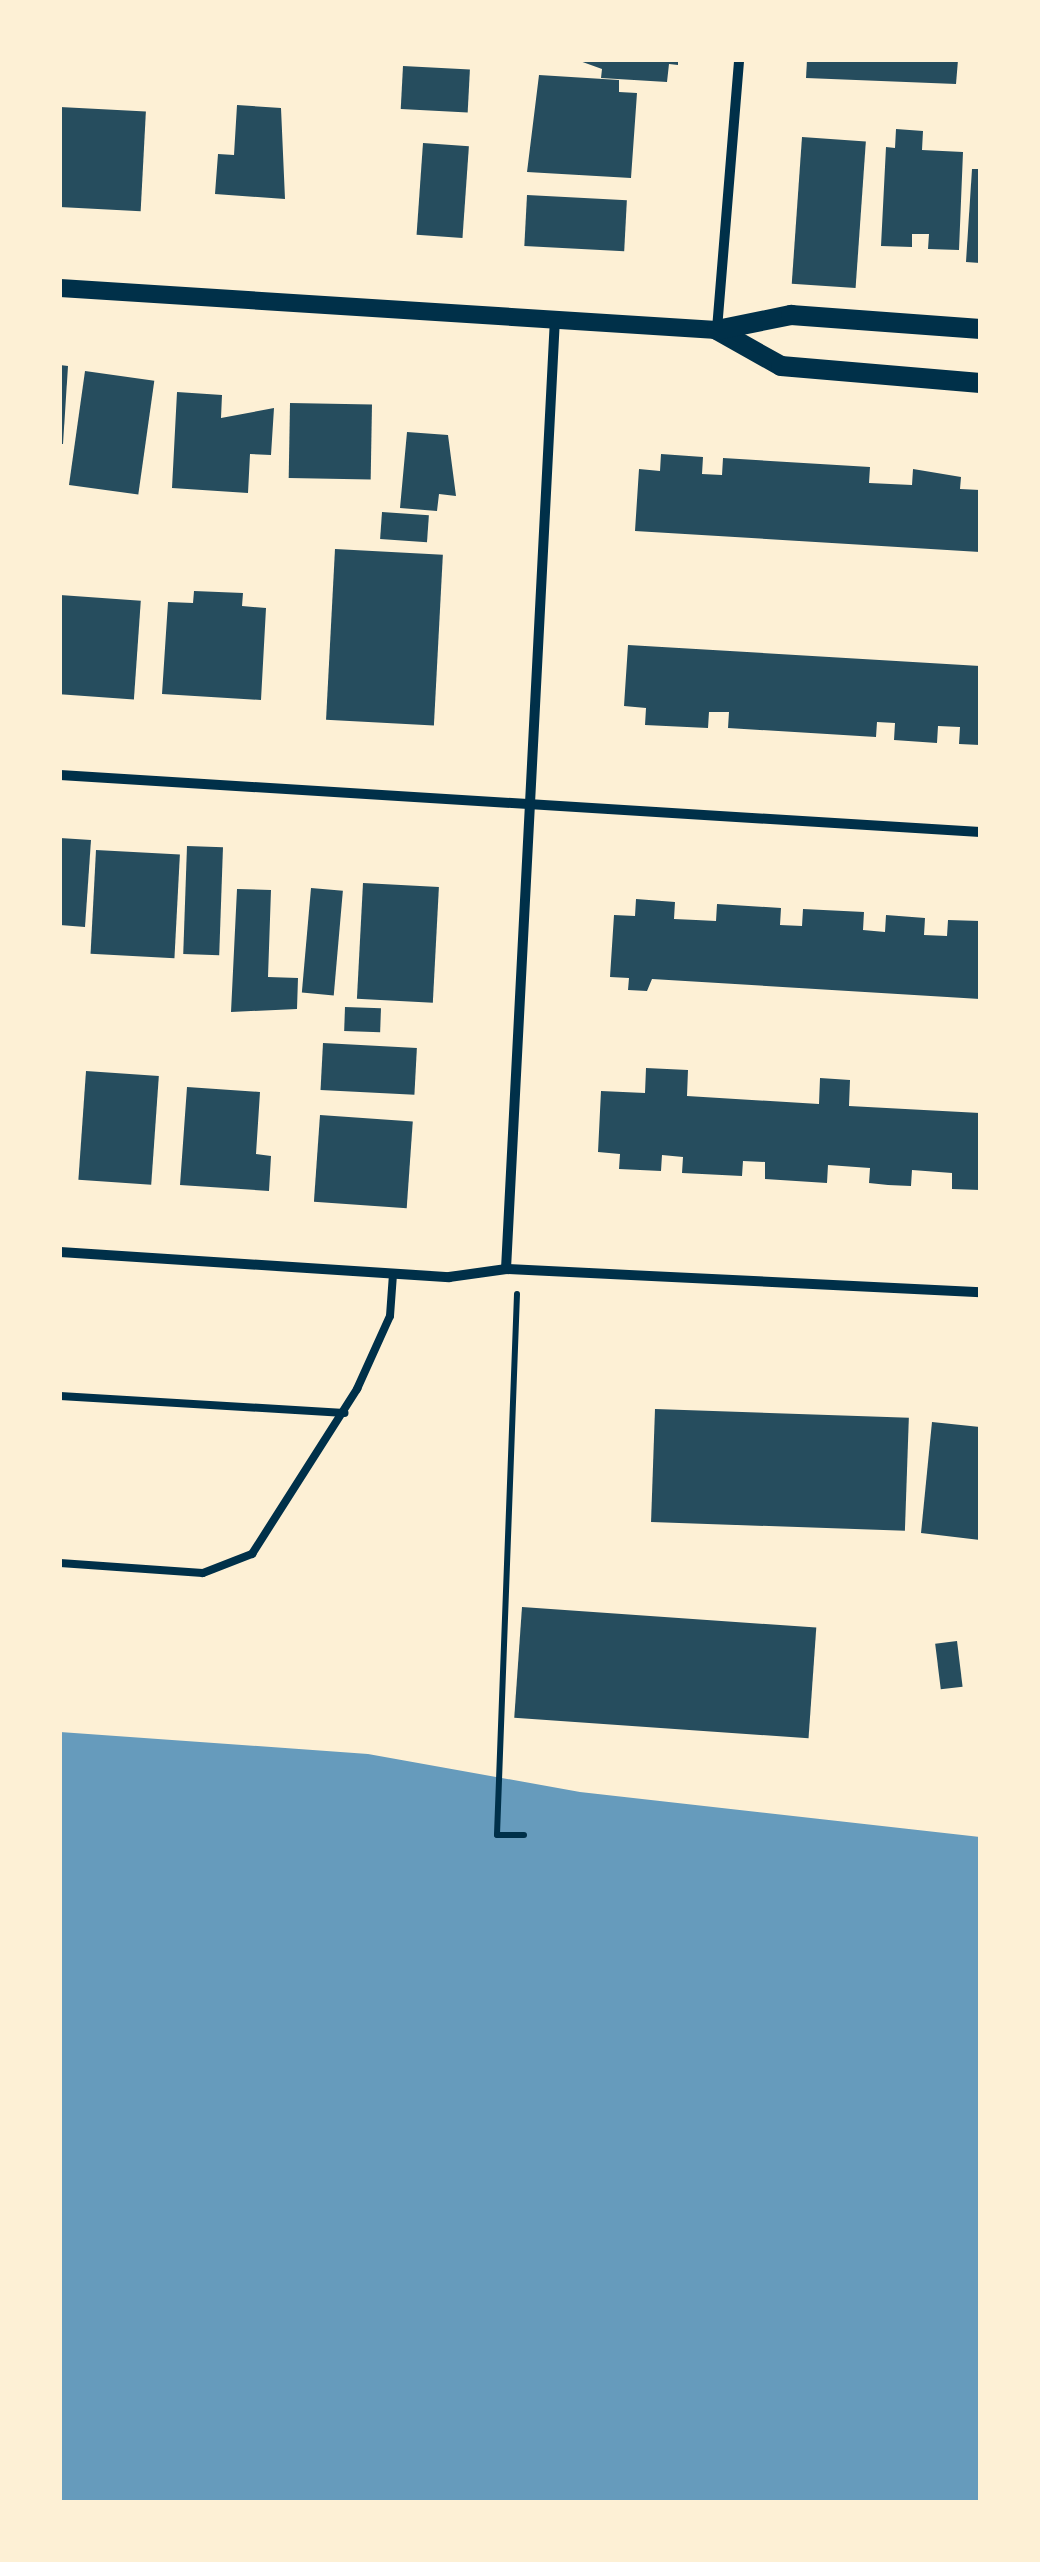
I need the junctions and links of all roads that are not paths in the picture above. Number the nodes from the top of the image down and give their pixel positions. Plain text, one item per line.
1 (739, 60) edge
2 (60, 288) edge
3 (555, 316) junction
4 (980, 329) edge
5 (717, 330) junction
6 (980, 383) edge
7 (60, 775) edge
8 (534, 803) junction
9 (980, 832) edge
10 (60, 1252) edge
11 (506, 1269) junction
12 (393, 1274) junction
13 (980, 1292) edge
14 (60, 1396) edge
15 (344, 1413) junction
16 (60, 1563) edge

1 - 5 street
2 - 3 street
3 - 5 street
3 - 8 street
4 - 5 main road
5 - 6 main road
7 - 8 street
8 - 9 street
8 - 11 street
10 - 12 street
11 - 12 street
11 - 13 street
12 - 15 lane
14 - 15 lane
15 - 16 lane

